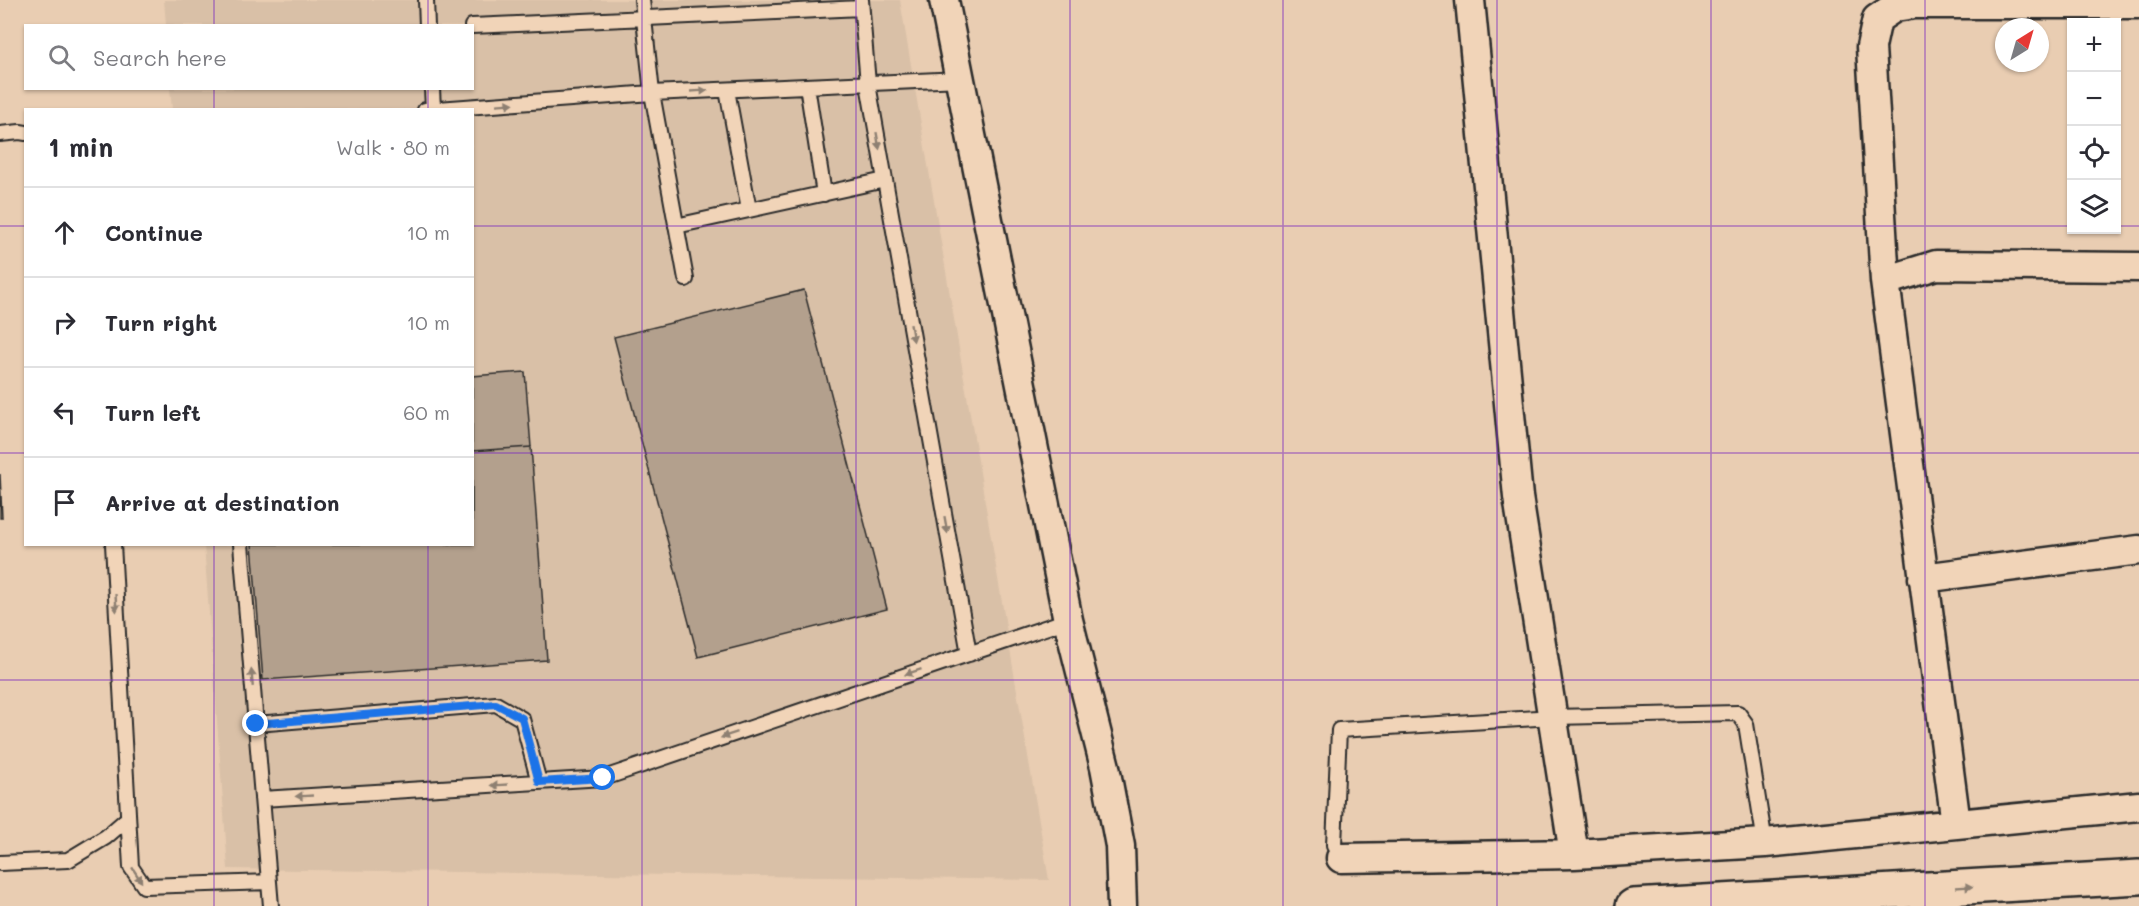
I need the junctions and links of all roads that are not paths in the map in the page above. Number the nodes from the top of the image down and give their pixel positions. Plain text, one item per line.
1 (426, 0) edge
2 (642, 0) edge
3 (944, 0) edge
4 (1470, 0) edge
5 (2128, 2) edge
6 (861, 4) edge
7 (644, 18) junction
8 (427, 24) edge
9 (474, 26) edge
10 (961, 79) junction
11 (868, 84) junction
12 (807, 86) junction
13 (432, 90) edge
14 (727, 90) junction
15 (652, 93) junction
16 (433, 108) edge
17 (447, 108) edge
18 (24, 133) edge
19 (0, 134) edge
20 (885, 180) junction
21 (824, 194) junction
22 (749, 210) junction
23 (676, 226) junction
24 (2139, 267) edge
25 (686, 279) dead end
26 (1885, 281) junction
27 (112, 546) edge
28 (241, 546) edge
29 (2139, 550) edge
30 (1923, 578) junction
31 (1068, 620) junction
32 (969, 654) junction
33 (1553, 717) junction
34 (256, 724) junction
35 (539, 782) junction
36 (262, 799) junction
37 (2139, 806) edge
38 (128, 818) junction
39 (1956, 824) junction
40 (1765, 843) junction
41 (1575, 854) junction
42 (1341, 858) joint
43 (0, 863) edge
44 (2139, 877) edge
45 (269, 882) junction
46 (271, 906) edge
47 (1122, 906) edge
48 (1633, 906) edge

1 - 8 lane
2 - 7 lane
3 - 10 street
4 - 33 street
5 - 26 street
6 - 7 lane
6 - 11 lane
7 - 9 lane
7 - 15 lane
10 - 11 lane
10 - 31 street
11 - 12 lane
11 -> 20 lane
12 - 14 lane
12 - 21 lane
13 - 16 lane
15 -> 14 lane
14 - 22 lane
17 -> 15 lane
15 - 23 lane
18 - 19 lane
20 - 21 lane
20 -> 32 lane
21 - 22 lane
22 - 23 lane
23 - 25 lane
24 - 26 street
26 - 30 street
27 -> 38 lane
34 -> 28 lane
29 - 30 street
30 - 39 street
31 - 32 lane
31 - 47 street
32 -> 35 lane
33 - 40 lane
33 - 41 street
33 - 42 lane
34 - 35 lane
34 - 36 lane
35 -> 36 lane
36 - 45 lane
37 - 39 street
38 - 43 lane
38 -> 45 lane
39 - 40 street
40 - 41 street
41 - 42 street
48 -> 44 main road
45 - 46 lane

